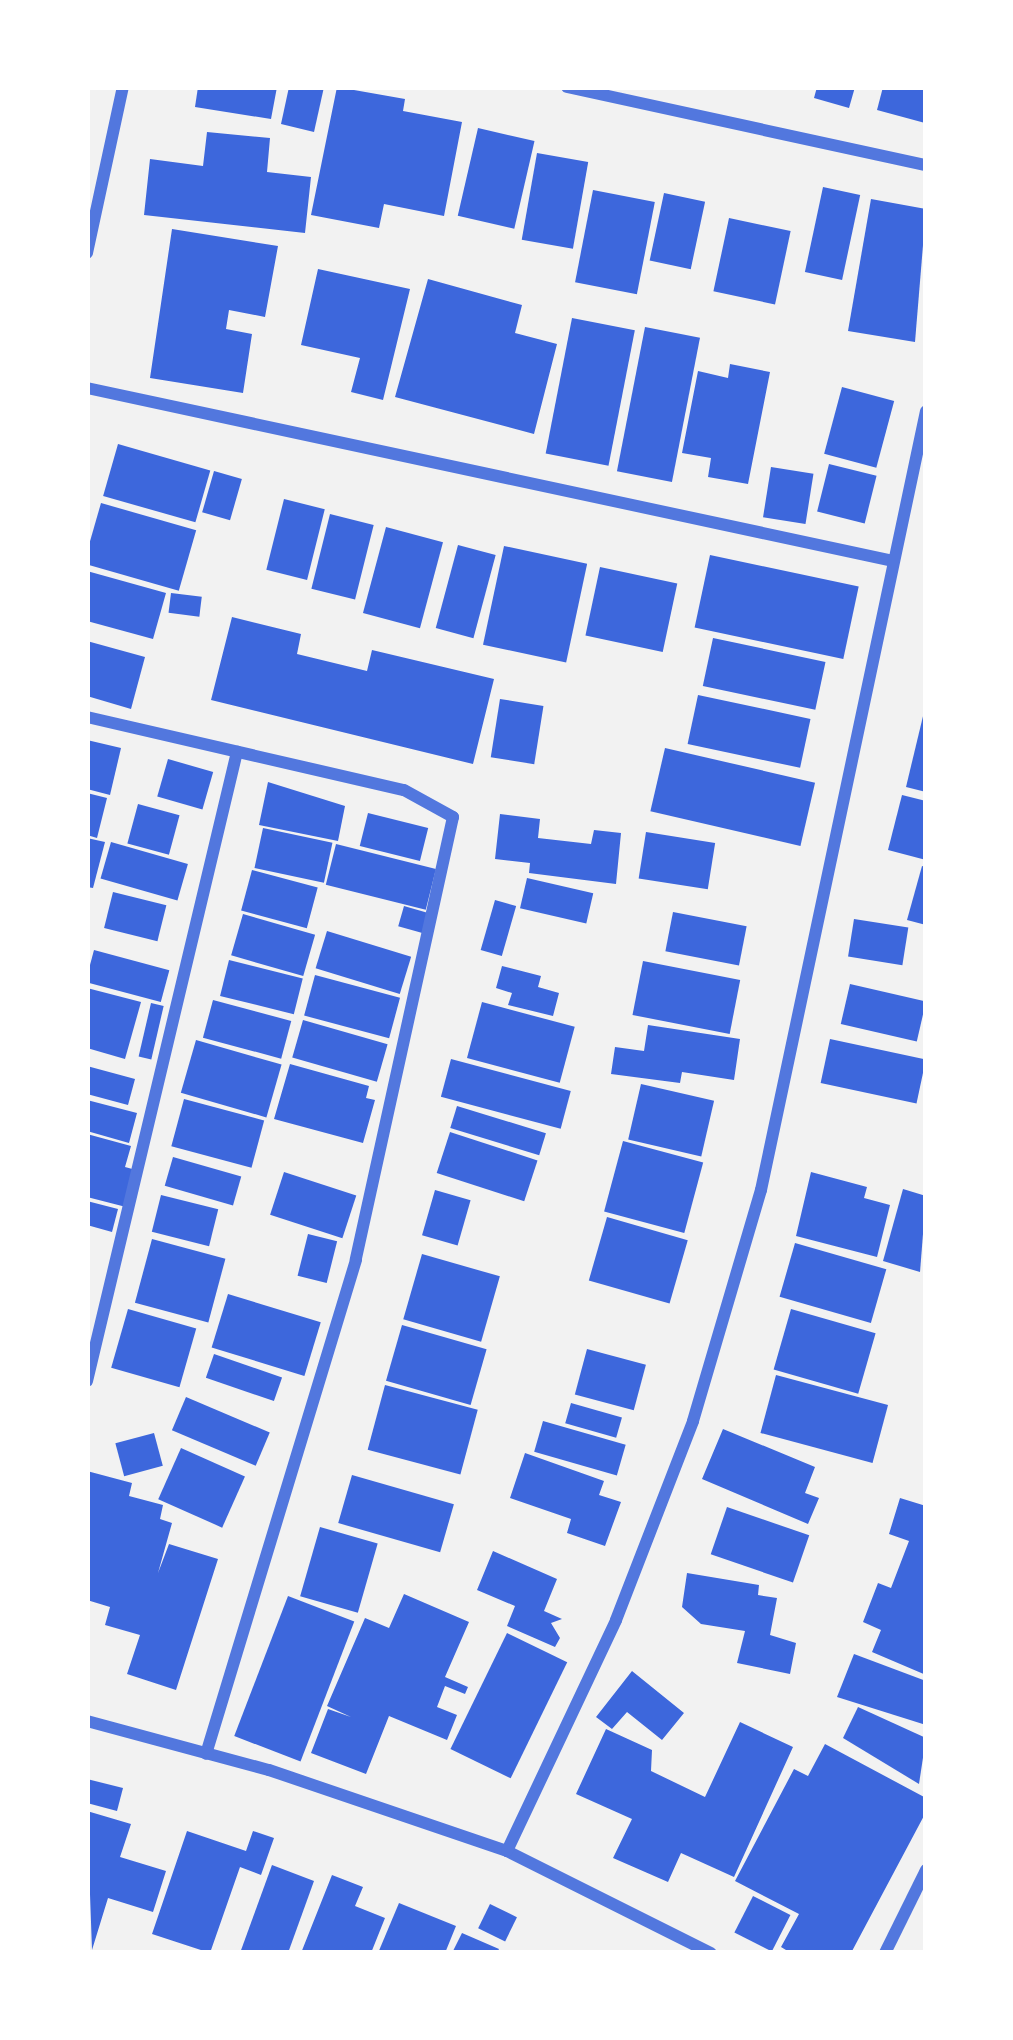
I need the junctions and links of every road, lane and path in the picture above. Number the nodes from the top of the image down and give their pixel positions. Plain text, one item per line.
1 (123, 87) edge
2 (567, 87) edge
3 (926, 164) edge
4 (87, 253) edge
5 (87, 388) edge
6 (926, 411) edge
7 (893, 561) junction
8 (87, 717) edge
9 (237, 752) junction
10 (87, 1381) edge
11 (87, 1721) edge
12 (206, 1754) junction
13 (507, 1851) junction
14 (926, 1870) edge
15 (711, 1953) edge
16 (885, 1953) edge

1 - 4 street
2 - 3 street
5 - 7 street
6 - 7 street
7 - 13 street
8 - 9 street
9 - 10 street
9 - 12 street
11 - 12 street
12 - 13 street
13 - 15 street
14 - 16 street

